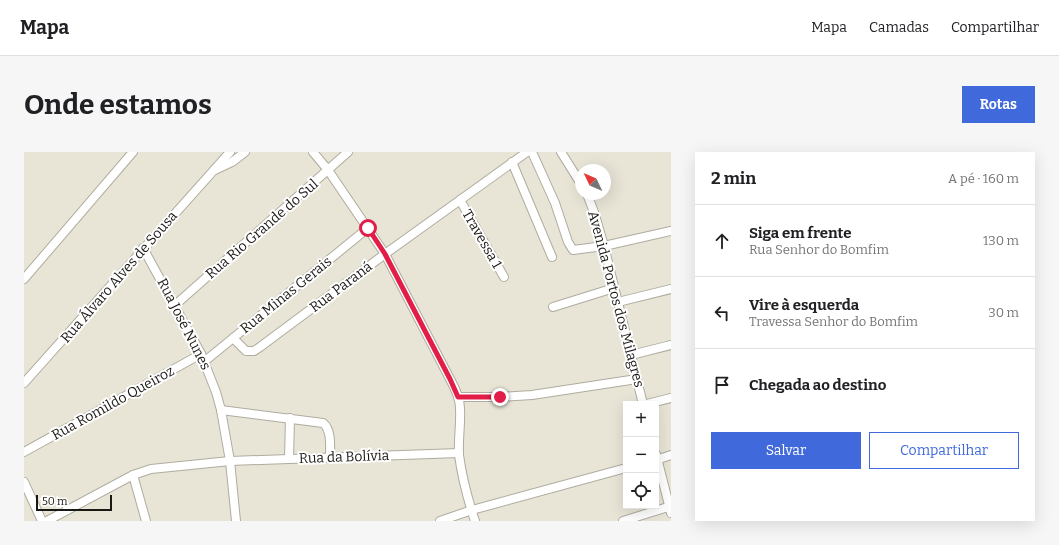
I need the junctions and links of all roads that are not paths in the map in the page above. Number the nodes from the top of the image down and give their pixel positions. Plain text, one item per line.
1 (230, 152) edge
2 (245, 152) edge
3 (313, 152) edge
4 (348, 152) edge
5 (527, 152) edge
6 (532, 152) edge
7 (561, 152) edge
8 (130, 153) edge
9 (512, 162) junction
10 (328, 170) junction
11 (213, 171) junction
12 (575, 174) edge
13 (460, 200) junction
14 (589, 200) edge
15 (368, 228) junction
16 (671, 231) edge
17 (604, 246) junction
18 (144, 248) junction
19 (385, 254) junction
20 (552, 257) dead end
21 (504, 277) dead end
22 (24, 279) edge
23 (614, 288) junction
24 (671, 290) edge
25 (618, 302) junction
26 (174, 306) junction
27 (553, 307) dead end
28 (233, 338) junction
29 (671, 345) edge
30 (631, 355) junction
31 (203, 357) junction
32 (637, 379) junction
33 (24, 383) edge
34 (458, 397) junction
35 (671, 398) edge
36 (642, 401) edge
37 (659, 401) edge
38 (221, 410) junction
39 (290, 418) junction
40 (24, 452) edge
41 (459, 453) junction
42 (671, 455) edge
43 (330, 457) junction
44 (659, 457) edge
45 (289, 459) junction
46 (230, 461) junction
47 (623, 469) edge
48 (659, 469) edge
49 (133, 475) junction
50 (24, 482) edge
51 (670, 508) edge
52 (472, 510) junction
53 (42, 521) edge
54 (47, 521) edge
55 (146, 521) edge
56 (236, 521) edge
57 (440, 521) edge
58 (475, 521) edge
59 (623, 521) edge

1 - 11 street, Rua Álvaro Alves de Sousa
2 - 11 street, Rua Álvaro Alves de Sousa
3 - 10 street
4 - 10 street, Rua Rio Grande do Sul
5 - 9 street, Rua Paraná
6 - 17 street
7 - 12 street
8 - 22 street
9 - 13 street, Rua Paraná
9 - 20 street
10 - 15 street
10 - 26 street, Rua Rio Grande do Sul
11 - 18 street, Rua Álvaro Alves de Sousa
13 - 19 street, Rua Paraná
13 - 21 street, Travessa 1
14 - 17 street, Avenida Portos dos Milagres
15 - 19 street
15 - 28 street, Rua Minas Gerais
16 - 17 street
17 - 23 street, Avenida Portos dos Milagres
18 - 26 street, Rua José Nunes
18 - 33 street, Rua Álvaro Alves de Sousa
19 - 28 street, Rua Paraná
19 - 34 street
23 - 25 street, Avenida Portos dos Milagres
23 - 27 street
24 - 25 street
25 - 30 street, Avenida Portos dos Milagres
26 - 31 street, Rua José Nunes
28 - 31 street, Rua Minas Gerais
29 - 30 street
30 - 32 street, Avenida Portos dos Milagres
31 - 38 street, Rua José Nunes
31 - 40 street, Rua Romildo Queiroz
32 - 34 street
32 - 36 street, Avenida Portos dos Milagres
34 - 41 street
35 - 37 street
38 - 39 street
38 - 46 street, Rua José Nunes
39 - 43 street
39 - 45 street
41 - 43 street, Rua da Bolívia
41 - 52 street
42 - 44 street
43 - 45 street, Rua da Bolívia
45 - 46 street, Rua da Bolívia
46 - 49 street, Rua da Bolívia
46 - 56 street, Rua José Nunes
47 - 52 street
48 - 51 street
49 - 54 street, Rua da Bolívia
49 - 55 street
50 - 53 street
51 - 59 street
52 - 57 street
52 - 58 street

